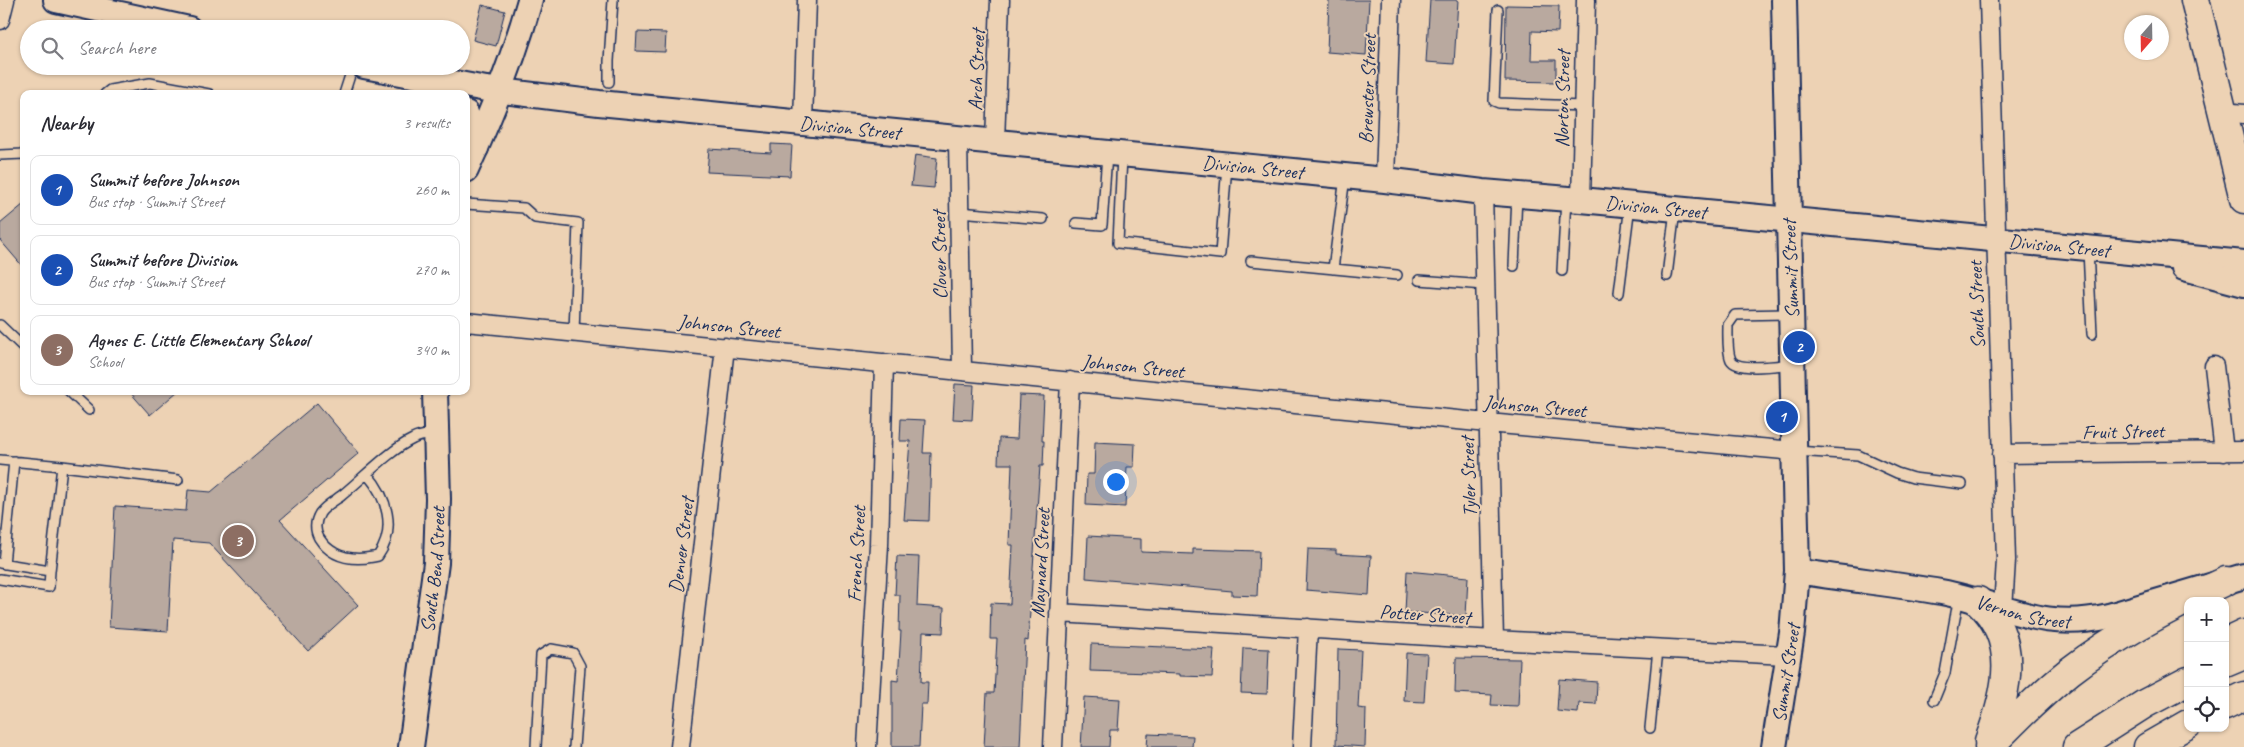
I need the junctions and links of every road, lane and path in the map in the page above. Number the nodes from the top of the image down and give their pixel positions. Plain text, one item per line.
1 (5, 0) edge
2 (56, 0) edge
3 (530, 0) edge
4 (613, 0) edge
5 (807, 0) edge
6 (1000, 0) edge
7 (1391, 0) edge
8 (1586, 0) edge
9 (1784, 0) edge
10 (1989, 0) edge
11 (2195, 0) edge
12 (1498, 10) dead end
13 (0, 20) edge
14 (148, 20) edge
15 (350, 75) edge
16 (400, 75) edge
17 (609, 82) dead end
18 (451, 88) edge
19 (110, 90) edge
20 (188, 90) edge
21 (345, 90) edge
22 (501, 91) junction
23 (1583, 106) junction
24 (2234, 113) edge
25 (803, 122) junction
26 (470, 127) edge
27 (958, 140) junction
28 (995, 142) junction
29 (476, 148) junction
30 (20, 154) edge
31 (1115, 154) junction
32 (0, 155) edge
33 (470, 161) edge
34 (1227, 165) junction
35 (1345, 176) junction
36 (1385, 180) junction
37 (1483, 192) junction
38 (1517, 195) junction
39 (1574, 199) junction
40 (2244, 199) edge
41 (470, 204) edge
42 (1630, 205) junction
43 (1675, 209) junction
44 (959, 212) junction
45 (1043, 219) dead end
46 (1788, 221) junction
47 (1076, 223) dead end
48 (1996, 241) junction
49 (2088, 250) junction
50 (2144, 255) junction
51 (1251, 261) dead end
52 (2244, 264) edge
53 (1514, 266) dead end
54 (1334, 269) junction
55 (1562, 271) dead end
56 (1397, 275) dead end
57 (1667, 276) dead end
58 (1419, 280) dead end
59 (2244, 284) edge
60 (1485, 285) junction
61 (1619, 293) dead end
62 (1791, 314) junction
63 (470, 322) edge
64 (0, 325) edge
65 (574, 332) junction
66 (2092, 334) dead end
67 (20, 344) edge
68 (724, 347) junction
69 (884, 362) junction
70 (1793, 364) junction
71 (2214, 366) dead end
72 (962, 370) junction
73 (1070, 381) junction
74 (73, 395) edge
75 (436, 395) edge
76 (89, 410) dead end
77 (1488, 423) junction
78 (436, 434) junction
79 (1794, 451) junction
80 (2244, 451) edge
81 (2224, 452) junction
82 (2002, 454) junction
83 (0, 460) edge
84 (14, 461) junction
85 (62, 466) junction
86 (368, 474) junction
87 (178, 480) dead end
88 (1962, 484) dead end
89 (2, 564) edge
90 (50, 571) junction
91 (1797, 571) junction
92 (0, 579) edge
93 (2235, 579) edge
94 (1980, 602) junction
95 (1059, 613) junction
96 (1308, 628) junction
97 (2244, 634) edge
98 (1494, 640) junction
99 (2227, 642) edge
100 (1658, 649) junction
101 (2244, 655) edge
102 (1788, 656) junction
103 (2229, 661) edge
104 (2184, 676) edge
105 (2184, 683) edge
106 (2162, 694) junction
107 (2244, 696) edge
108 (1934, 700) dead end
109 (2229, 703) edge
110 (2184, 726) edge
111 (1650, 728) dead end
112 (411, 747) edge
113 (536, 747) edge
114 (574, 747) edge
115 (680, 747) edge
116 (867, 747) edge
117 (1053, 747) edge
118 (1302, 747) edge
119 (1774, 747) edge
120 (1988, 747) edge
121 (2077, 747) edge
122 (2148, 747) edge

1 - 13 street
2 - 14 main road
3 - 22 main road
4 - 17 lane
5 - 25 street
6 - 28 street, Arch Street
7 - 36 street, Brewster Street
8 - 23 street, Norton Street
9 - 46 main road, Summit Street
10 - 48 street, South Street
11 - 24 main road
12 - 23 lane
15 - 21 lane
16 - 18 main road, Division Street
18 - 22 main road, Division Street
19 - 20 lane
22 - 25 main road, Division Street
22 - 29 main road
23 - 39 street, Norton Street
24 - 40 main road
25 - 27 main road, Division Street
26 - 29 main road
27 - 28 main road, Division Street
27 - 44 street, Clover Street
28 - 31 main road, Division Street
29 - 33 main road
30 - 32 lane
31 - 34 main road, Division Street
31 - 34 lane
31 - 47 lane
34 - 35 main road, Division Street
35 - 36 main road, Division Street
35 - 54 lane
36 - 37 main road, Division Street
37 - 38 main road, Division Street
37 - 60 street, Tyler Street
38 - 39 main road, Division Street
38 - 53 lane
39 - 42 main road, Division Street
39 - 55 lane
41 - 65 lane
42 - 43 main road, Division Street
42 - 61 lane
43 - 46 main road, Division Street
43 - 57 lane
44 - 45 lane
44 - 72 street, Clover Street
46 - 48 main road, Division Street
46 - 62 main road, Summit Street
48 - 49 main road, Division Street
48 - 82 street, South Street
49 - 50 main road, Division Street
49 - 66 lane
50 - 52 main road, Division Street
50 - 59 main road, Division Street
51 - 54 lane
54 - 56 lane
58 - 60 lane
60 - 77 street, Tyler Street
62 - 70 main road, Summit Street
62 - 70 lane
63 - 65 street, Johnson Street
64 - 67 lane
65 - 68 street, Johnson Street
68 - 69 street, Johnson Street
68 - 115 street, Denver Street
69 - 72 street, Johnson Street
69 - 116 street, French Street
70 - 79 main road, Summit Street
71 - 81 street
72 - 73 street, Johnson Street
73 - 77 street, Johnson Street
73 - 95 street, Maynard Street
74 - 76 lane
75 - 78 main road, South Bend Street
77 - 79 street, Johnson Street
77 - 98 street, Tyler Street
78 - 86 lane
78 - 112 main road, South Bend Street
79 - 88 lane
79 - 91 main road, Summit Street
80 - 81 street, Fruit Street
81 - 82 street, Fruit Street
82 - 94 street, South Street
83 - 84 lane
84 - 85 lane
84 - 89 lane
85 - 87 lane
85 - 90 lane
86 - 86 lane
89 - 90 lane
90 - 92 lane
91 - 94 main road, Vernon Street
91 - 102 main road, Summit Street
93 - 94 main road, Vernon Street
93 - 120 main road
94 - 108 lane
94 - 120 main road
95 - 96 street, Potter Street
95 - 117 street, Maynard Street
96 - 98 street, Potter Street
96 - 118 street
97 - 99 main road
98 - 100 street, Potter Street
100 - 102 street, Potter Street
100 - 111 lane
101 - 103 main road
102 - 119 main road, Summit Street
104 - 106 main road
105 - 106 main road
106 - 121 main road
107 - 109 main road
110 - 122 main road
113 - 114 lane

